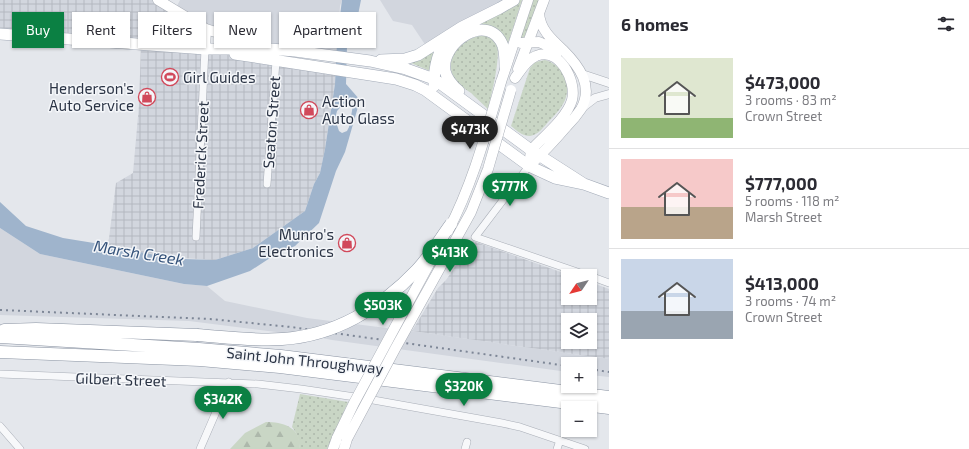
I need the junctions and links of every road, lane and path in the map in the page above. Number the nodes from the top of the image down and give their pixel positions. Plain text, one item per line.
1 (158, 0) edge
2 (514, 0) edge
3 (528, 0) edge
4 (544, 0) edge
5 (178, 12) edge
6 (539, 12) junction
7 (206, 29) edge
8 (453, 32) junction
9 (0, 34) edge
10 (528, 42) junction
11 (513, 44) junction
12 (205, 49) junction
13 (270, 49) junction
14 (567, 54) junction
15 (276, 61) junction
16 (370, 61) junction
17 (505, 67) junction
18 (582, 74) junction
19 (514, 78) junction
20 (434, 79) junction
21 (609, 83) edge
22 (609, 94) edge
23 (435, 97) junction
24 (581, 108) junction
25 (479, 112) junction
26 (535, 153) junction
27 (529, 166) junction
28 (267, 184) dead end
29 (584, 184) junction
30 (606, 190) edge
31 (451, 224) junction
32 (196, 237) dead end
33 (569, 269) edge
34 (597, 279) edge
35 (609, 283) edge
36 (0, 330) edge
37 (0, 337) edge
38 (0, 352) edge
39 (0, 374) edge
40 (229, 382) junction
41 (609, 397) edge
42 (609, 408) edge
43 (0, 426) edge
44 (560, 440) junction
45 (346, 444) edge
46 (20, 449) edge
47 (200, 449) edge
48 (333, 449) edge
49 (557, 449) edge
50 (585, 449) edge

1 - 5 main road
2 - 8 main road
3 - 11 main road
4 - 6 main road
6 - 10 main road
6 - 14 main road
7 - 13 main road
8 - 16 main road
8 - 20 main road
9 - 12 main road
10 - 11 main road
10 - 14 main road
10 - 19 main road
11 - 17 main road
12 - 13 main road
12 - 15 main road
12 - 32 street, Frederick Street
13 - 16 main road
14 - 18 main road
15 - 23 main road
15 - 28 street, Seaton Street
16 - 20 main road
17 - 25 main road
17 - 31 main road, bridge
18 - 21 street
18 - 24 main road
19 - 26 main road
19 - 45 main road, bridge
20 - 23 main road
20 - 25 main road
22 - 24 street
23 - 27 main road
24 - 26 main road
25 - 26 main road
26 - 27 main road
26 - 29 main road
27 - 29 main road
27 - 33 street
29 - 30 main road
31 - 36 highway, bridge
31 - 48 main road, bridge
34 - 35 street
37 - 41 highway, Saint John Throughway
38 - 42 highway, Saint John Throughway
39 - 40 street, Gilbert Street
40 - 44 street, Gilbert Street
40 - 47 street
43 - 46 street
44 - 49 street
44 - 50 street, Gilbert Street

